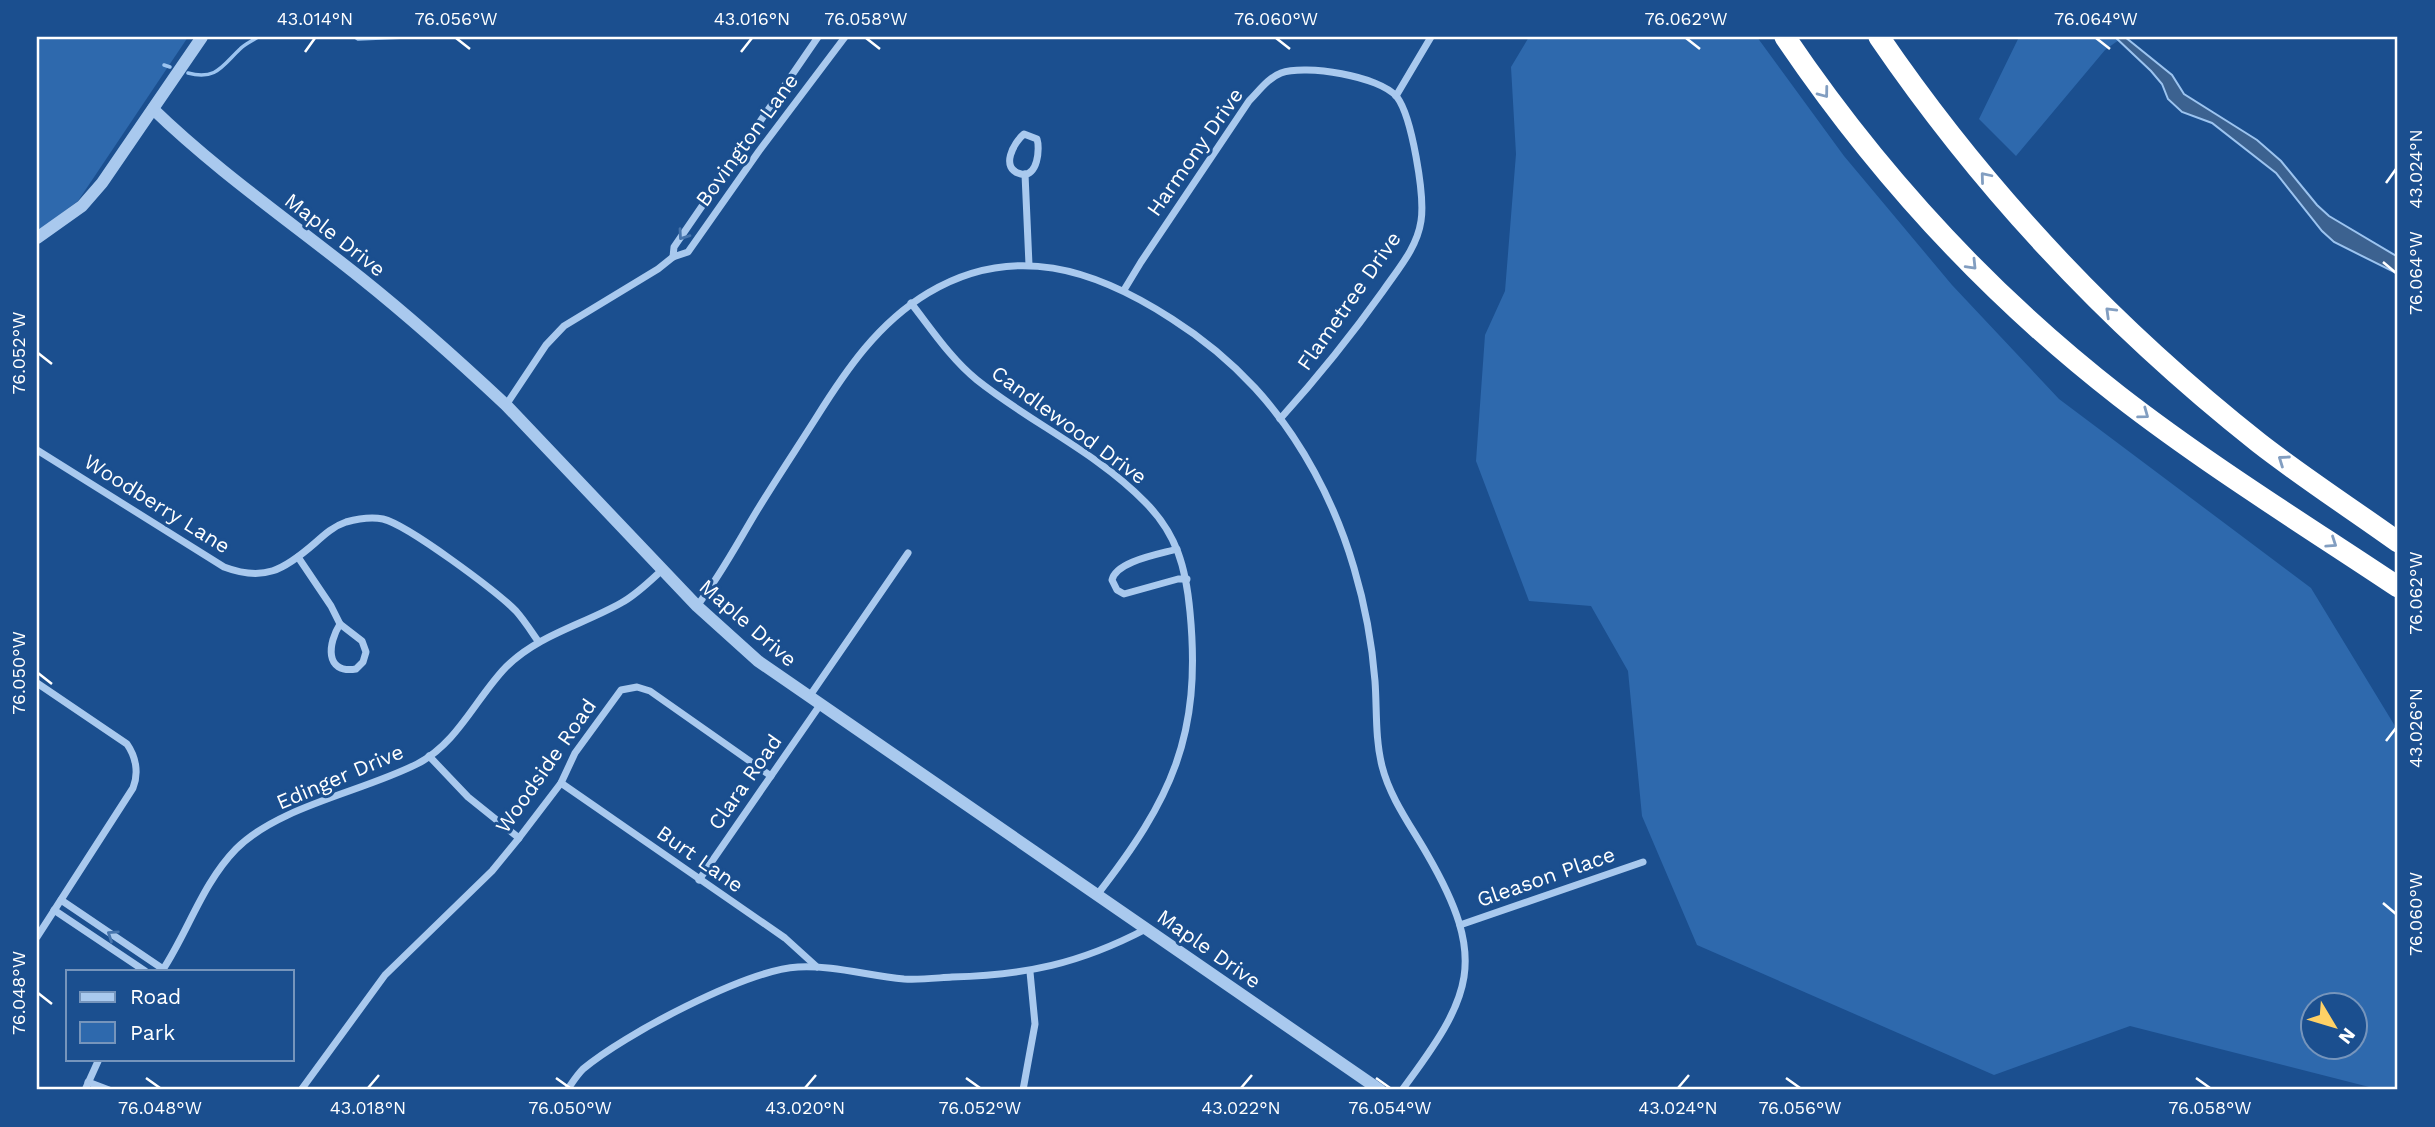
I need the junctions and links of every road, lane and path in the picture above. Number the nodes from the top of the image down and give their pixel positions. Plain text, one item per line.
1 (202, 37) edge
2 (818, 37) edge
3 (845, 37) edge
4 (1431, 37) edge
5 (1786, 37) edge
6 (1879, 37) edge
7 (1396, 96) junction
8 (153, 109) junction
9 (1025, 174) junction
10 (723, 177) junction
11 (735, 185) junction
12 (37, 238) edge
13 (673, 257) junction
14 (1029, 265) junction
15 (1124, 290) junction
16 (911, 303) junction
17 (506, 405) junction
18 (1280, 419) junction
19 (37, 450) edge
20 (2398, 542) edge
21 (1177, 549) junction
22 (908, 553) dead end
23 (298, 557) junction
24 (662, 570) junction
25 (1187, 579) junction
26 (2398, 587) edge
27 (697, 606) junction
28 (340, 624) junction
29 (538, 641) junction
30 (37, 683) edge
31 (815, 701) junction
32 (429, 756) junction
33 (771, 776) junction
34 (561, 783) junction
35 (519, 838) junction
36 (1643, 862) dead end
37 (699, 880) junction
38 (1097, 895) junction
39 (61, 900) junction
40 (54, 910) junction
41 (1460, 925) junction
42 (1146, 929) junction
43 (37, 937) edge
44 (817, 967) junction
45 (144, 970) edge
46 (163, 970) edge
47 (1030, 972) junction
48 (99, 1060) edge
49 (88, 1082) junction
50 (85, 1090) edge
51 (109, 1090) edge
52 (301, 1090) edge
53 (567, 1090) edge
54 (1023, 1090) edge
55 (1380, 1090) edge
56 (1402, 1090) edge

1 - 8 street
2 - 10 street, Bovington Lane
3 - 11 street, Bovington Lane
4 - 7 street
5 -> 26 highway
20 -> 6 highway
7 - 15 street, Harmony Drive
7 - 18 street, Flametree Drive
8 - 12 street
8 - 17 street, Maple Drive
9 - 9 street
9 - 14 street
10 - 11 street
10 -> 13 street, Bovington Lane
11 - 13 street, Bovington Lane
13 - 17 street, Bovington Lane
14 - 15 street
14 - 16 street
15 - 18 street
16 - 21 street, Candlewood Drive
16 - 27 street
17 - 24 street, Maple Drive
18 - 41 street
19 - 23 street, Woodberry Lane
21 - 25 street, Candlewood Drive
21 - 25 street
22 - 31 street, Clara Road
23 - 28 street
23 - 29 street, Woodberry Lane
24 - 27 street, Maple Drive
24 - 29 street, Edinger Drive
25 - 38 street, Candlewood Drive
27 - 31 street, Maple Drive
28 - 28 street
29 - 32 street, Edinger Drive
30 - 39 street
31 - 33 street, Clara Road
31 - 38 street, Maple Drive
32 - 35 street
32 - 46 street, Edinger Drive
33 - 34 street, Woodside Road
33 - 37 street, Clara Road
34 - 35 street, Woodside Road
34 - 37 street, Burt Lane
35 - 52 street, Woodside Road
36 - 41 street, Gleason Place
37 - 44 street, Burt Lane
38 - 42 street, Maple Drive
39 - 40 street
46 -> 39 street
40 - 43 street
40 - 45 street
41 - 56 street
42 - 47 street
42 - 55 street, Maple Drive
44 - 47 street
44 - 53 street
47 - 54 street
48 - 49 street
49 - 50 street
49 - 51 street

